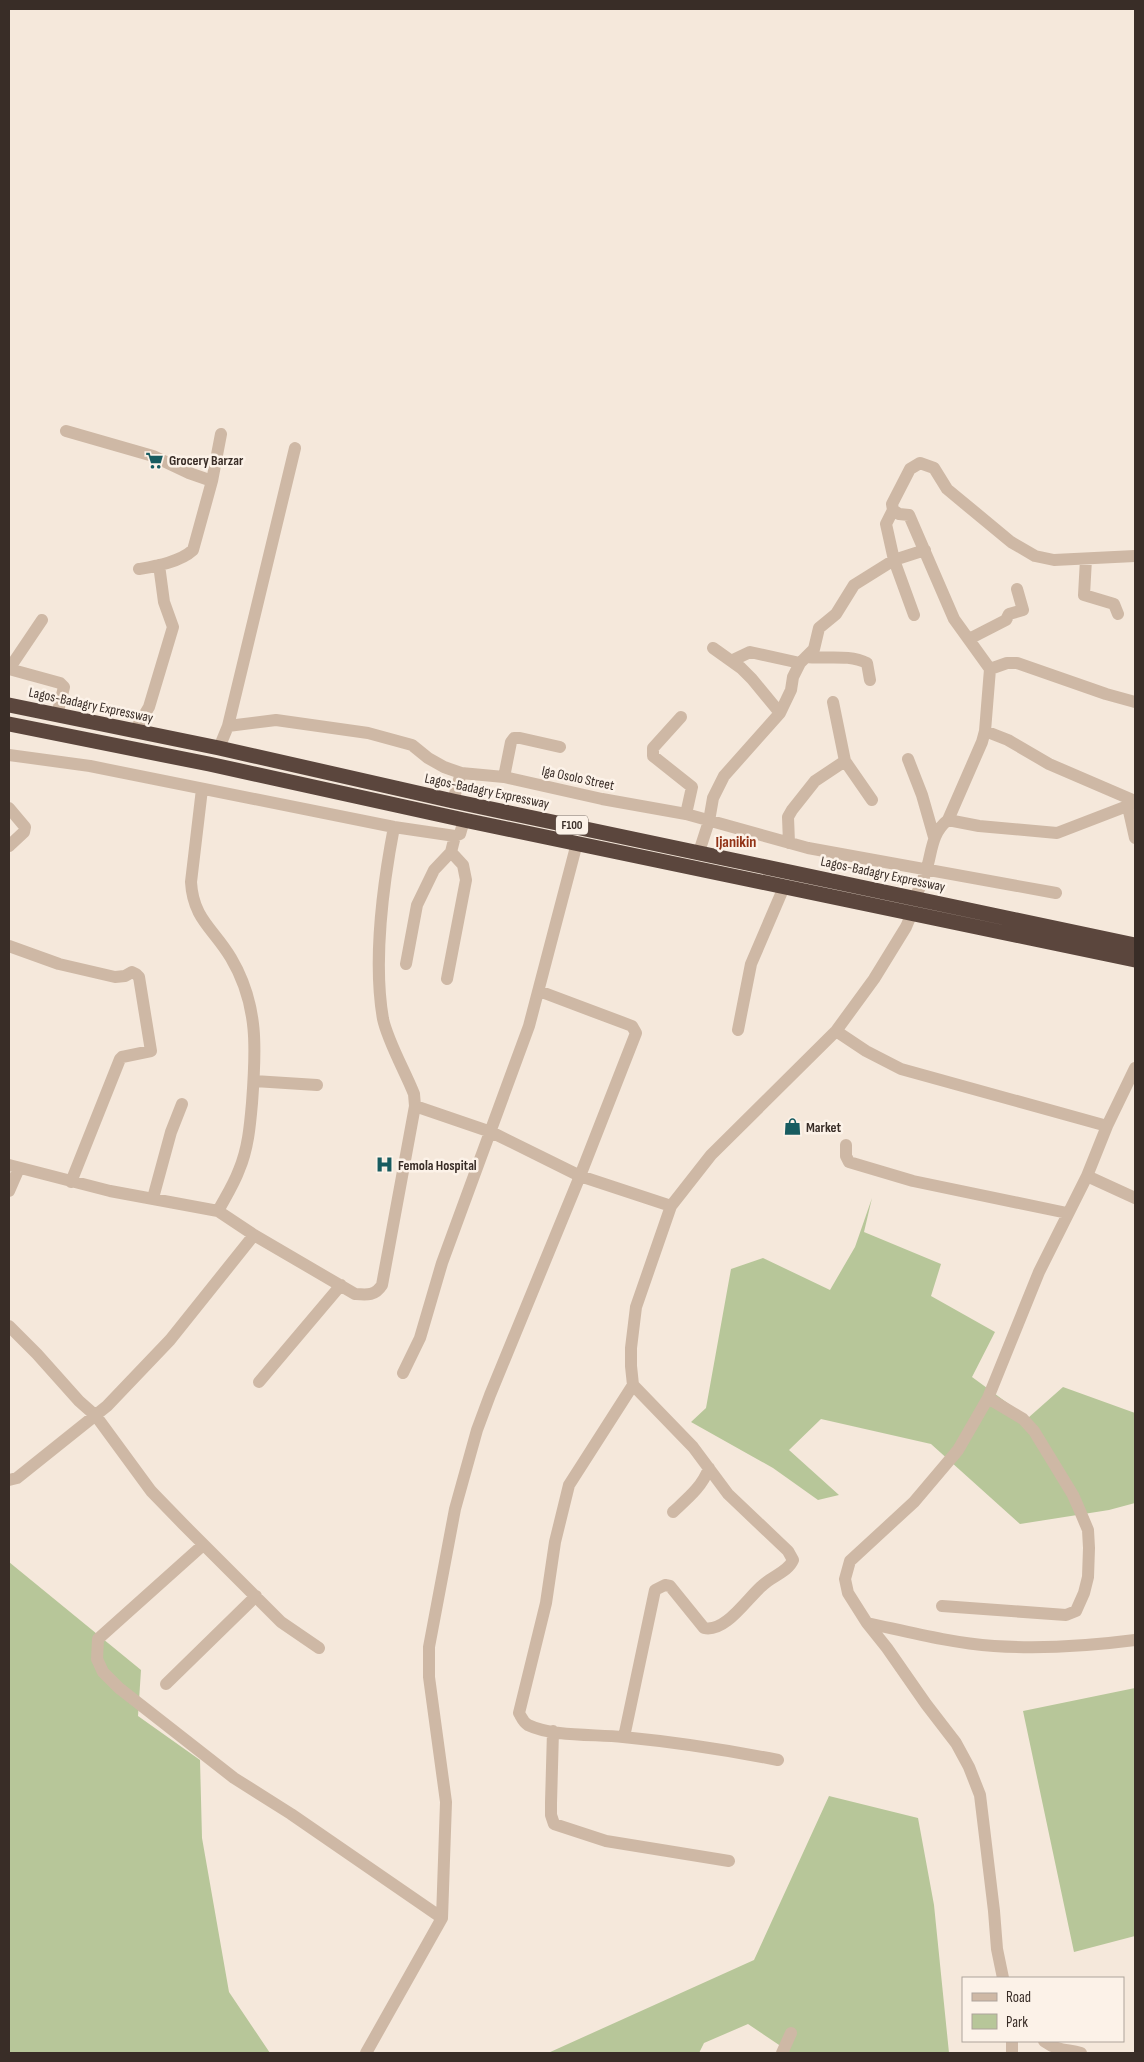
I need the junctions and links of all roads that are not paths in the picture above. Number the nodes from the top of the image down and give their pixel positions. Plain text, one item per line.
1 (66, 431) dead end
2 (221, 434) dead end
3 (295, 448) dead end
4 (212, 481) junction
5 (893, 510) junction
6 (925, 550) junction
7 (1135, 556) edge
8 (1086, 559) junction
9 (894, 560) junction
10 (159, 565) junction
11 (139, 569) dead end
12 (1017, 589) dead end
13 (1118, 614) dead end
14 (914, 616) dead end
15 (42, 620) dead end
16 (969, 639) junction
17 (713, 648) dead end
18 (803, 660) junction
19 (731, 661) junction
20 (990, 669) junction
21 (870, 680) dead end
22 (833, 702) dead end
23 (1135, 702) edge
24 (9, 705) edge
25 (780, 712) junction
26 (58, 716) junction
27 (681, 717) dead end
28 (9, 724) edge
29 (228, 726) junction
30 (986, 730) junction
31 (134, 732) junction
32 (560, 747) dead end
33 (219, 748) junction
34 (9, 755) edge
35 (908, 759) dead end
36 (845, 760) junction
37 (461, 772) junction
38 (504, 777) junction
39 (202, 789) junction
40 (872, 800) dead end
41 (453, 801) junction
42 (1133, 804) edge
43 (9, 808) edge
44 (686, 814) junction
45 (464, 820) junction
46 (948, 820) junction
47 (709, 821) junction
48 (394, 827) junction
49 (455, 836) junction
50 (934, 837) junction
51 (1135, 838) edge
52 (576, 843) junction
53 (789, 843) junction
54 (9, 846) edge
55 (451, 852) junction
56 (699, 852) junction
57 (926, 871) junction
58 (784, 887) junction
59 (1056, 894) dead end
60 (914, 905) junction
61 (1135, 945) edge
62 (9, 946) edge
63 (1135, 960) edge
64 (406, 964) dead end
65 (447, 979) dead end
66 (538, 992) junction
67 (738, 1030) dead end
68 (836, 1031) junction
69 (1135, 1068) edge
70 (254, 1081) junction
71 (1132, 1082) edge
72 (317, 1085) dead end
73 (182, 1104) dead end
74 (415, 1106) junction
75 (1107, 1126) junction
76 (492, 1132) junction
77 (846, 1145) dead end
78 (14, 1166) edge
79 (580, 1176) junction
80 (1087, 1176) junction
81 (71, 1182) junction
82 (9, 1191) edge
83 (153, 1198) junction
84 (1135, 1198) edge
85 (671, 1206) junction
86 (218, 1211) junction
87 (1067, 1213) junction
88 (254, 1236) junction
89 (340, 1285) junction
90 (9, 1326) edge
91 (403, 1373) dead end
92 (259, 1382) dead end
93 (634, 1385) junction
94 (988, 1398) junction
95 (96, 1416) junction
96 (709, 1468) junction
97 (9, 1480) edge
98 (673, 1512) dead end
99 (203, 1545) junction
100 (256, 1596) junction
101 (942, 1606) dead end
102 (867, 1623) junction
103 (1135, 1640) edge
104 (319, 1648) dead end
105 (166, 1684) dead end
106 (554, 1731) junction
107 (624, 1737) junction
108 (778, 1760) dead end
109 (729, 1861) dead end
110 (442, 1918) junction
111 (1003, 1977) edge
112 (791, 2033) dead end
113 (1046, 2042) edge
114 (366, 2053) edge
115 (782, 2053) edge
116 (1081, 2053) edge

1 - 4 street
2 - 4 street
3 - 29 street
4 - 10 street
5 - 6 street
5 - 8 street
5 - 9 street
6 - 9 street
6 - 16 street
7 - 8 street
8 - 13 street
9 - 14 street
9 - 18 street
10 - 11 street
10 - 31 street
12 - 16 street
15 - 26 street
16 - 20 street
17 - 19 street
18 - 19 street
18 - 21 street
18 - 25 street
19 - 25 street
20 - 23 street
20 - 30 street
22 - 36 street
24 - 26 highway, Lagos-Badagry Expressway / F100
25 - 47 street
26 - 31 highway, Lagos-Badagry Expressway / F100
27 - 44 street
28 - 45 highway, Lagos-Badagry Expressway / F100
29 - 33 street
29 - 37 street, Iga Osolo Street
30 - 42 street
30 - 46 street
31 - 33 highway, Lagos-Badagry Expressway / F100
32 - 38 street
33 - 41 highway, Lagos-Badagry Expressway / F100
34 - 39 street
35 - 50 street
36 - 40 street
36 - 53 street
37 - 38 street, Iga Osolo Street
37 - 41 street
38 - 44 street, Iga Osolo Street
39 - 48 street
39 - 70 street
41 - 56 highway, Lagos-Badagry Expressway / F100
42 - 46 street
42 - 51 street
43 - 54 street
44 - 47 street, Iga Osolo Street
45 - 49 street
45 - 52 highway, Lagos-Badagry Expressway / F100
46 - 50 street
47 - 53 street, Iga Osolo Street
47 - 56 street
48 - 49 street
48 - 74 street
49 - 55 street
50 - 57 street
52 - 58 highway, Lagos-Badagry Expressway / F100
52 - 66 street
53 - 57 street, Iga Osolo Street
55 - 64 street
55 - 65 street
56 - 60 highway, Lagos-Badagry Expressway / F100
57 - 59 street, Iga Osolo Street
57 - 60 street
58 - 60 highway, Lagos-Badagry Expressway / F100
58 - 67 street
60 - 61 highway, Lagos-Badagry Expressway / F100
60 - 63 highway, Lagos-Badagry Expressway / F100
60 - 68 street
62 - 81 street
66 - 76 street
66 - 79 street
68 - 75 street
68 - 85 street
69 - 71 street
70 - 72 street
70 - 86 street
71 - 75 street
73 - 83 street
74 - 76 street
74 - 89 street
75 - 80 street
76 - 79 street
76 - 91 street
77 - 87 street
78 - 81 street
78 - 82 street
79 - 85 street
79 - 110 street
80 - 84 street
80 - 87 street
81 - 83 street
83 - 86 street
85 - 93 street
86 - 88 street
87 - 94 street
88 - 89 street
88 - 95 street
89 - 92 street
90 - 95 street
93 - 96 street
93 - 106 street
94 - 101 street
94 - 102 street
95 - 97 street
95 - 99 street
96 - 98 street
96 - 107 street
99 - 100 street
99 - 110 street
100 - 104 street
100 - 105 street
102 - 103 street
102 - 111 street
106 - 107 street
106 - 109 street
107 - 108 street
110 - 114 street
112 - 115 street
113 - 116 street

